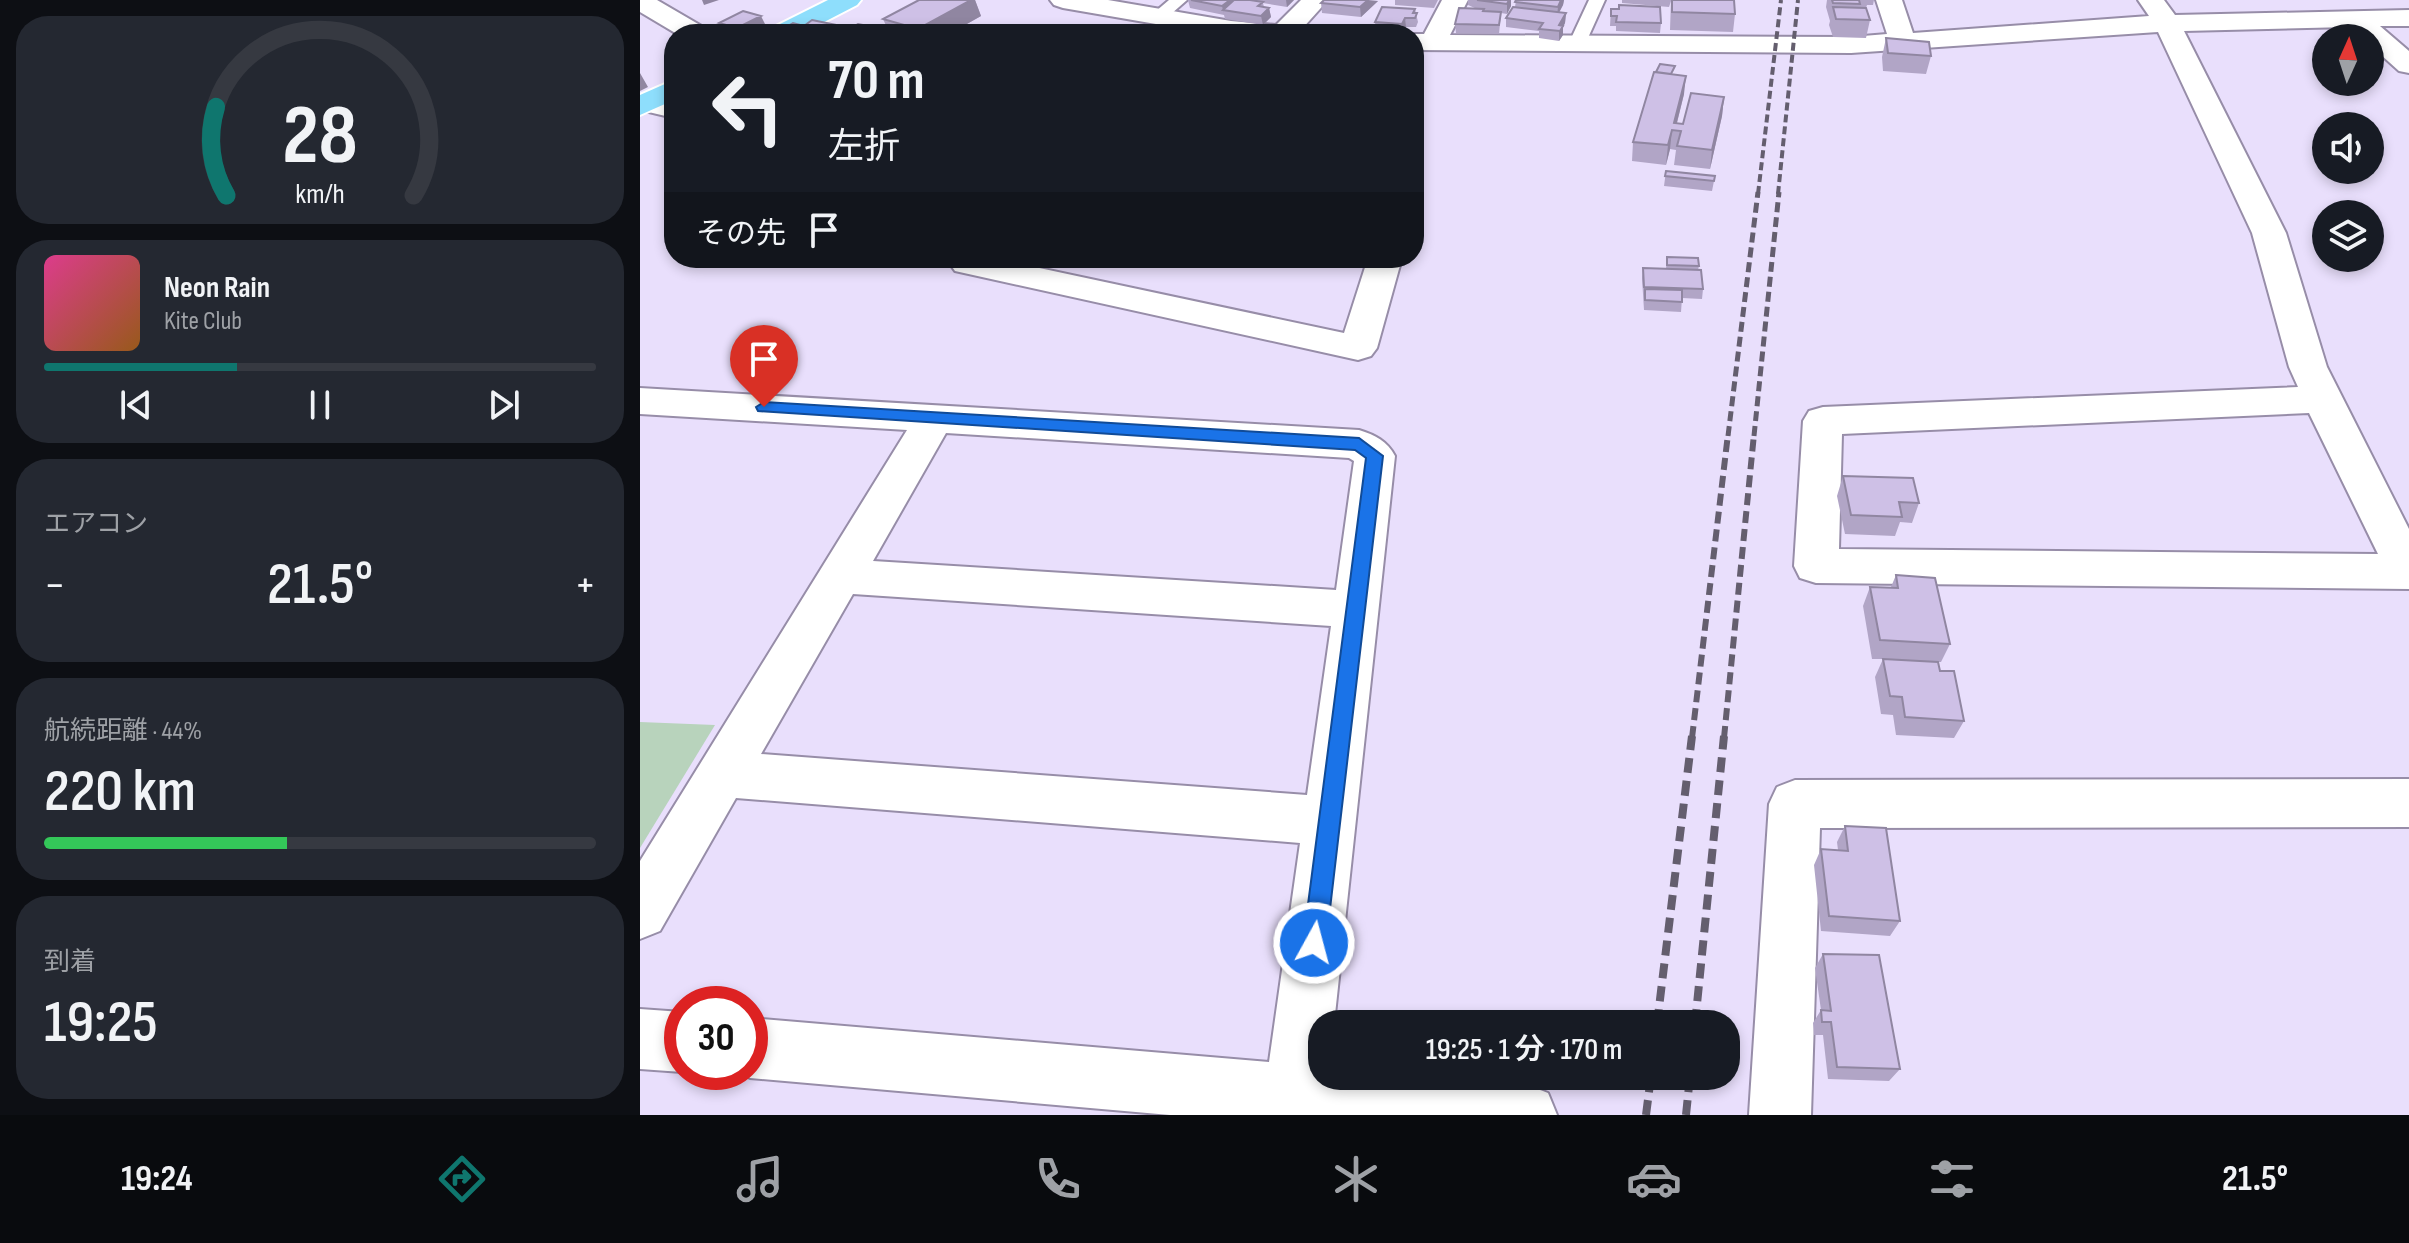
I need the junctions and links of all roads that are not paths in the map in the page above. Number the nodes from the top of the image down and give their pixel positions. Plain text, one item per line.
1 (848, 0) edge
2 (1063, 0) edge
3 (1179, 0) edge
4 (1315, 0) edge
5 (1455, 0) edge
6 (1597, 0) edge
7 (1889, 0) edge
8 (640, 1) edge
9 (1105, 3) edge
10 (2159, 12) edge
11 (1157, 17) junction
12 (2409, 18) edge
13 (2358, 21) junction
14 (679, 24) edge
15 (801, 24) edge
16 (1200, 24) edge
17 (1292, 24) edge
18 (1902, 41) junction
19 (1424, 42) edge
20 (1577, 45) junction
21 (2409, 65) edge
22 (664, 94) edge
23 (643, 104) edge
24 (664, 107) edge
25 (986, 268) edge
26 (1382, 268) edge
27 (2322, 399) junction
28 (640, 401) edge
29 (935, 418) junction
30 (841, 576) junction
31 (1356, 609) junction
32 (722, 774) junction
33 (2409, 803) edge
34 (1330, 821) junction
35 (640, 912) edge
36 (640, 1039) edge
37 (664, 1041) edge
38 (768, 1050) edge
39 (1295, 1095) junction
40 (1526, 1115) edge
41 (1780, 1115) edge

1 - 15 main road
2 - 9 street
3 - 11 lane
4 - 17 street
5 - 19 street
6 - 20 lane
7 - 18 street
8 - 14 street
9 - 11 street
10 - 13 street
10 - 18 street
10 - 27 street
11 - 16 street
12 - 13 street
13 - 21 street
18 - 20 street
19 - 20 street
22 - 23 main road
23 - 24 street
25 - 26 street
27 - 27 street
28 - 29 street
29 - 30 street
29 - 31 street
30 - 31 street
30 - 32 street
31 - 34 street
32 - 34 street
32 - 35 street
33 - 41 street
34 - 39 street
36 - 37 street
38 - 39 street
39 - 40 street

